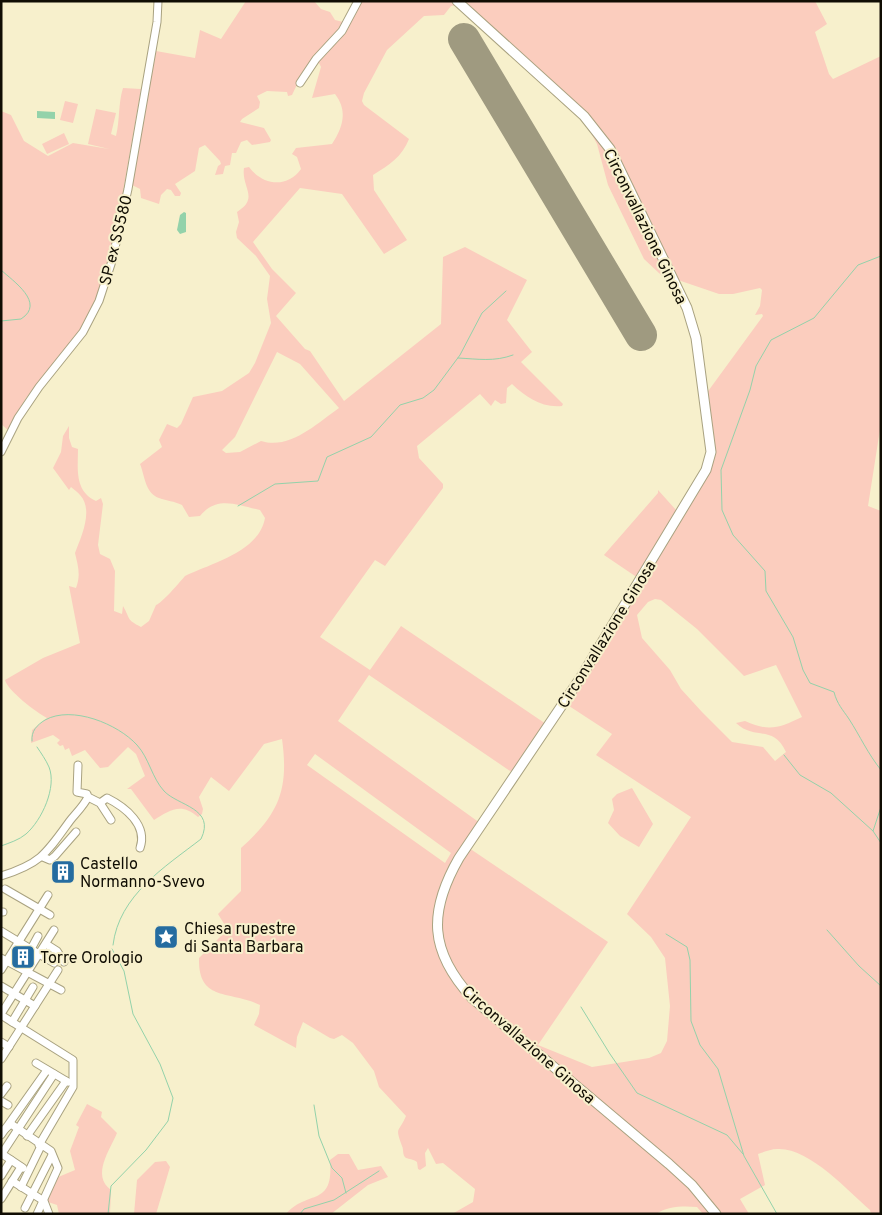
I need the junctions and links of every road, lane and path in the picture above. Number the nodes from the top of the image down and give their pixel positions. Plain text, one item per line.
1 (158, 1) edge
2 (358, 1) edge
3 (457, 1) edge
4 (300, 83) dead end
5 (1, 452) edge
6 (78, 765) dead end
7 (88, 798) junction
8 (100, 803) junction
9 (111, 820) dead end
10 (76, 832) dead end
11 (140, 848) dead end
12 (43, 857) junction
13 (1, 876) edge
14 (5, 889) dead end
15 (48, 895) dead end
16 (40, 908) junction
17 (50, 915) dead end
18 (54, 930) dead end
19 (1, 931) edge
20 (38, 936) dead end
21 (19, 942) junction
22 (46, 944) junction
23 (31, 949) junction
24 (40, 954) junction
25 (4, 959) edge
26 (64, 962) dead end
27 (1, 970) edge
28 (29, 972) junction
29 (49, 983) junction
30 (1, 986) edge
31 (33, 986) dead end
32 (61, 990) dead end
33 (14, 994) junction
34 (25, 1000) junction
35 (35, 1006) junction
36 (1, 1015) edge
37 (12, 1022) junction
38 (22, 1027) junction
39 (1, 1042) edge
40 (9, 1047) junction
41 (1, 1059) edge
42 (36, 1063) dead end
43 (48, 1070) junction
44 (54, 1074) junction
45 (70, 1083) junction
46 (7, 1086) dead end
47 (1, 1094) edge
48 (1, 1101) edge
49 (8, 1105) dead end
50 (18, 1130) junction
51 (3, 1132) edge
52 (27, 1136) junction
53 (40, 1146) junction
54 (2, 1155) edge
55 (52, 1155) junction
56 (10, 1160) junction
57 (21, 1167) junction
58 (29, 1172) junction
59 (2, 1175) edge
60 (12, 1181) junction
61 (21, 1187) junction
62 (32, 1194) junction
63 (1, 1199) edge
64 (44, 1201) junction
65 (25, 1208) dead end
66 (37, 1214) edge
67 (49, 1214) edge
68 (716, 1214) edge

1 - 5 street, SP ex SS580
2 - 4 street
3 - 68 main road, Circonvallazione Ginosa
6 - 7 street
7 - 8 street
7 - 12 street
8 - 9 street
8 - 11 street
10 - 12 street
12 - 13 street
14 - 16 street
15 - 16 street
16 - 17 street
16 - 21 street
18 - 22 street
19 - 21 street
20 - 23 street
21 - 23 street
21 - 25 street
22 - 24 street
22 - 26 street
23 - 24 street
24 - 28 street
24 - 29 street
25 - 27 street
25 - 28 street
28 - 29 street
28 - 33 street
29 - 32 street
29 - 35 street
30 - 33 street
31 - 34 street
33 - 34 street
33 - 36 street
34 - 35 street
34 - 37 street
35 - 38 street
36 - 37 street
37 - 38 street
38 - 40 street
38 - 45 street
39 - 40 street
40 - 41 street
42 - 43 street
43 - 44 street
43 - 51 street
44 - 45 street
44 - 50 street
45 - 52 street
45 - 53 street
46 - 47 street
48 - 49 street
50 - 51 street
50 - 52 street
50 - 54 street
52 - 53 street
53 - 55 street
53 - 58 street
54 - 56 street
55 - 62 street
55 - 64 street
56 - 57 street
56 - 59 street
57 - 58 street
57 - 60 street
58 - 61 street
60 - 61 street
60 - 63 street
61 - 62 street
62 - 64 street
62 - 65 street
64 - 66 street
64 - 67 street

